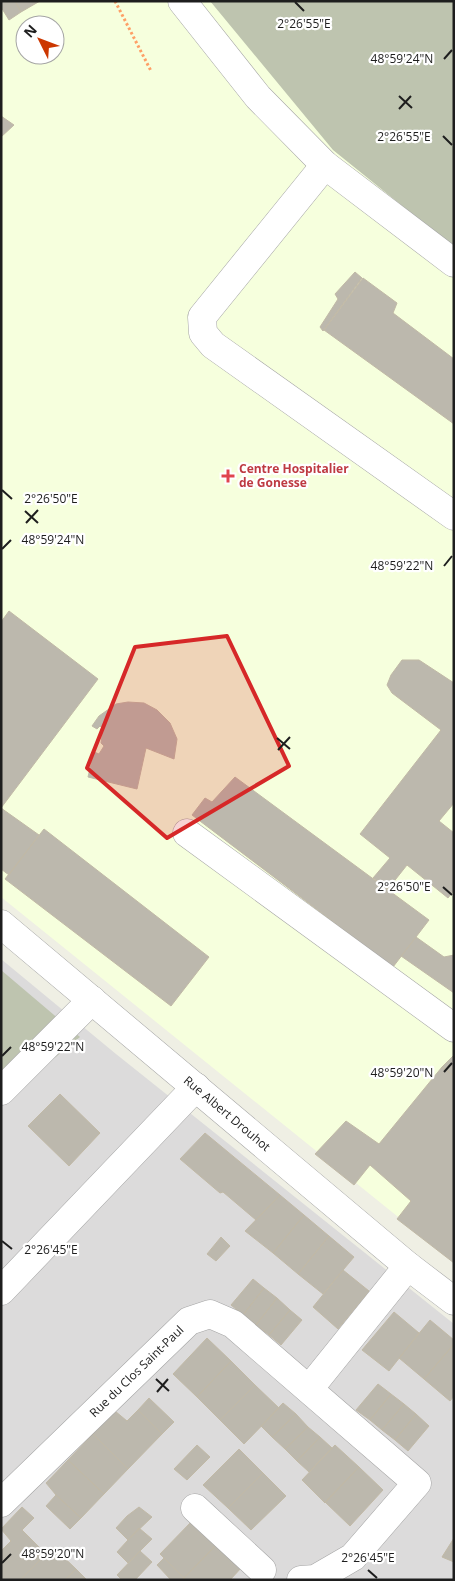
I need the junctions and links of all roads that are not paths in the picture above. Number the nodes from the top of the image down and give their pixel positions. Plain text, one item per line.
1 (182, 1) edge
2 (325, 165) junction
3 (454, 263) edge
4 (454, 516) edge
5 (187, 833) dead end
6 (1, 924) edge
7 (92, 1000) junction
8 (454, 1028) edge
9 (196, 1086) junction
10 (1, 1091) edge
11 (408, 1266) junction
12 (1, 1291) edge
13 (454, 1301) edge
14 (309, 1388) junction
15 (1, 1503) edge
16 (195, 1508) dead end
17 (266, 1576) edge
18 (301, 1580) edge

1 - 2 street
2 - 3 street
2 - 4 street
5 - 8 street
6 - 7 street, Rue Albert Drouhot
7 - 9 street, Rue Albert Drouhot
7 - 10 street
9 - 11 street, Rue Albert Drouhot
9 - 12 street
11 - 13 street, Rue Albert Drouhot
11 - 14 street
14 - 15 street, Rue du Clos Saint-Paul
14 - 18 street, Rue du Clos Saint-Paul
16 - 17 street

